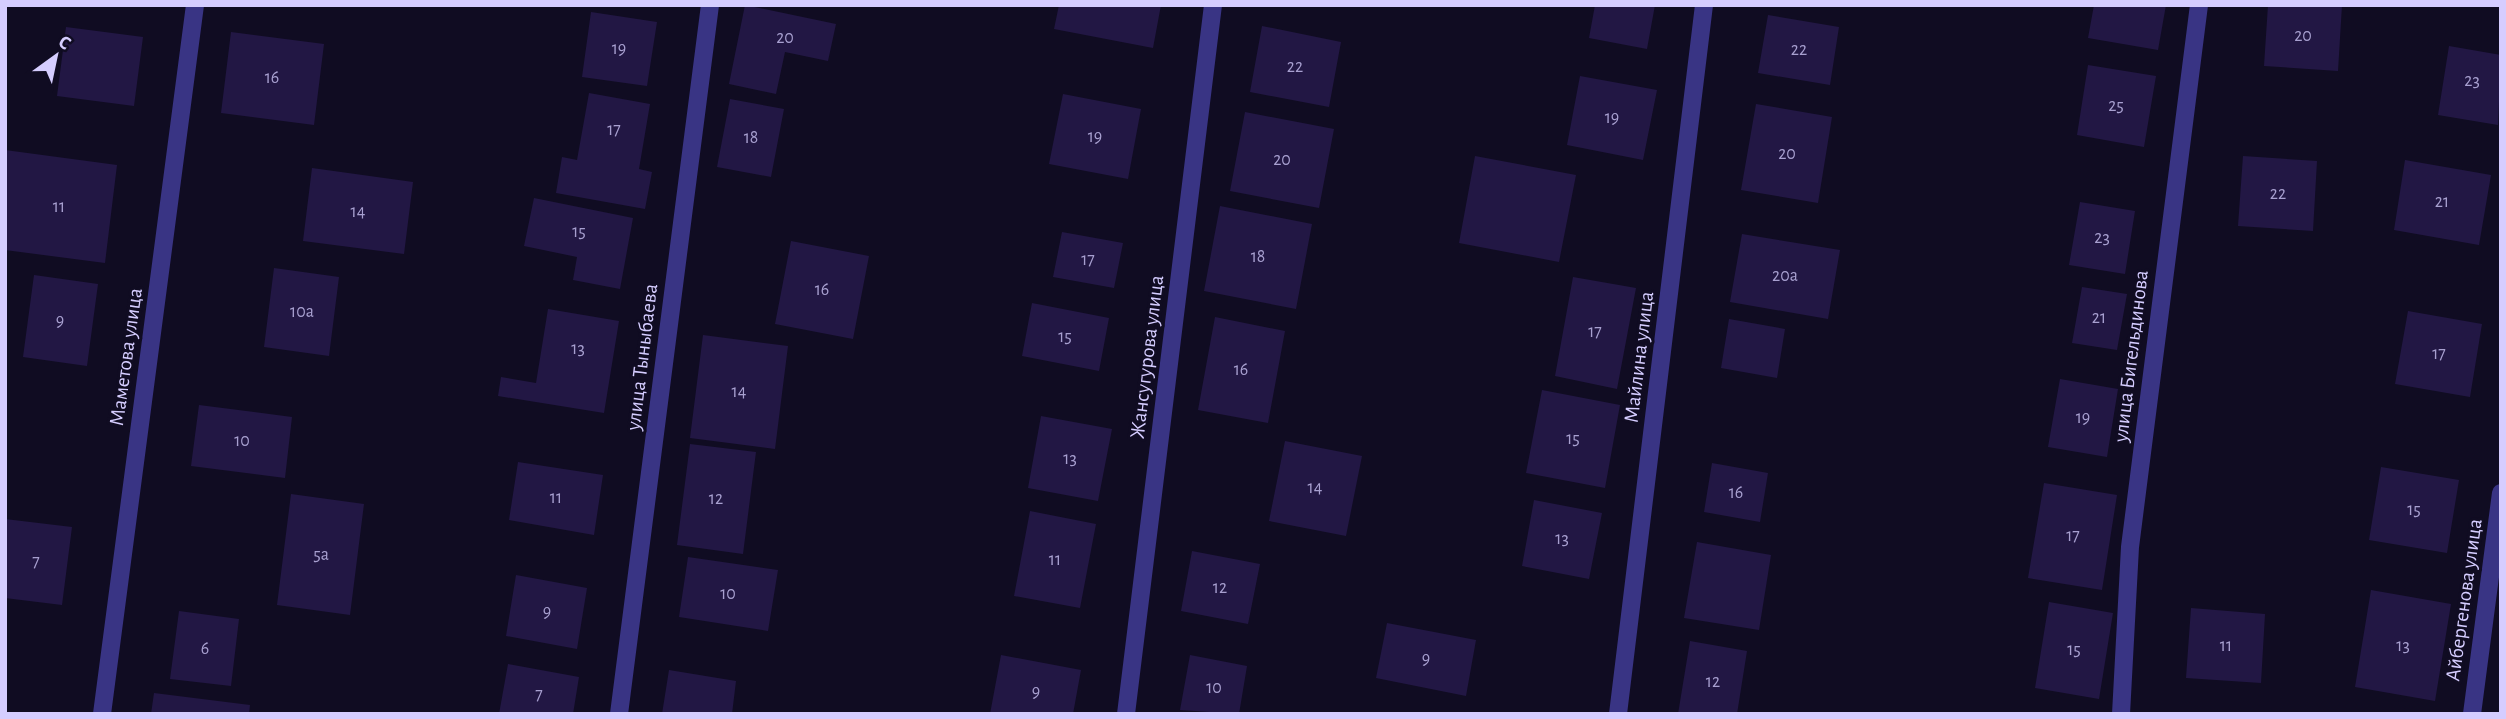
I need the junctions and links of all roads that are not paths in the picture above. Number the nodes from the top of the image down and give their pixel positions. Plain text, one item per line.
1 (195, 5) edge
2 (710, 5) edge
3 (1213, 5) edge
4 (1704, 5) edge
5 (2199, 5) edge
6 (2501, 493) edge
7 (102, 714) edge
8 (619, 714) edge
9 (1126, 714) edge
10 (1618, 714) edge
11 (2121, 714) edge
12 (2472, 714) edge

1 - 7 street, Маметова улица
2 - 8 street, улица Тыныбаева
3 - 9 street, Жансугурова улица
4 - 10 street, Майлина улица
5 - 11 street, улица Бигельдинова
6 - 12 street, Айбергенова улица

